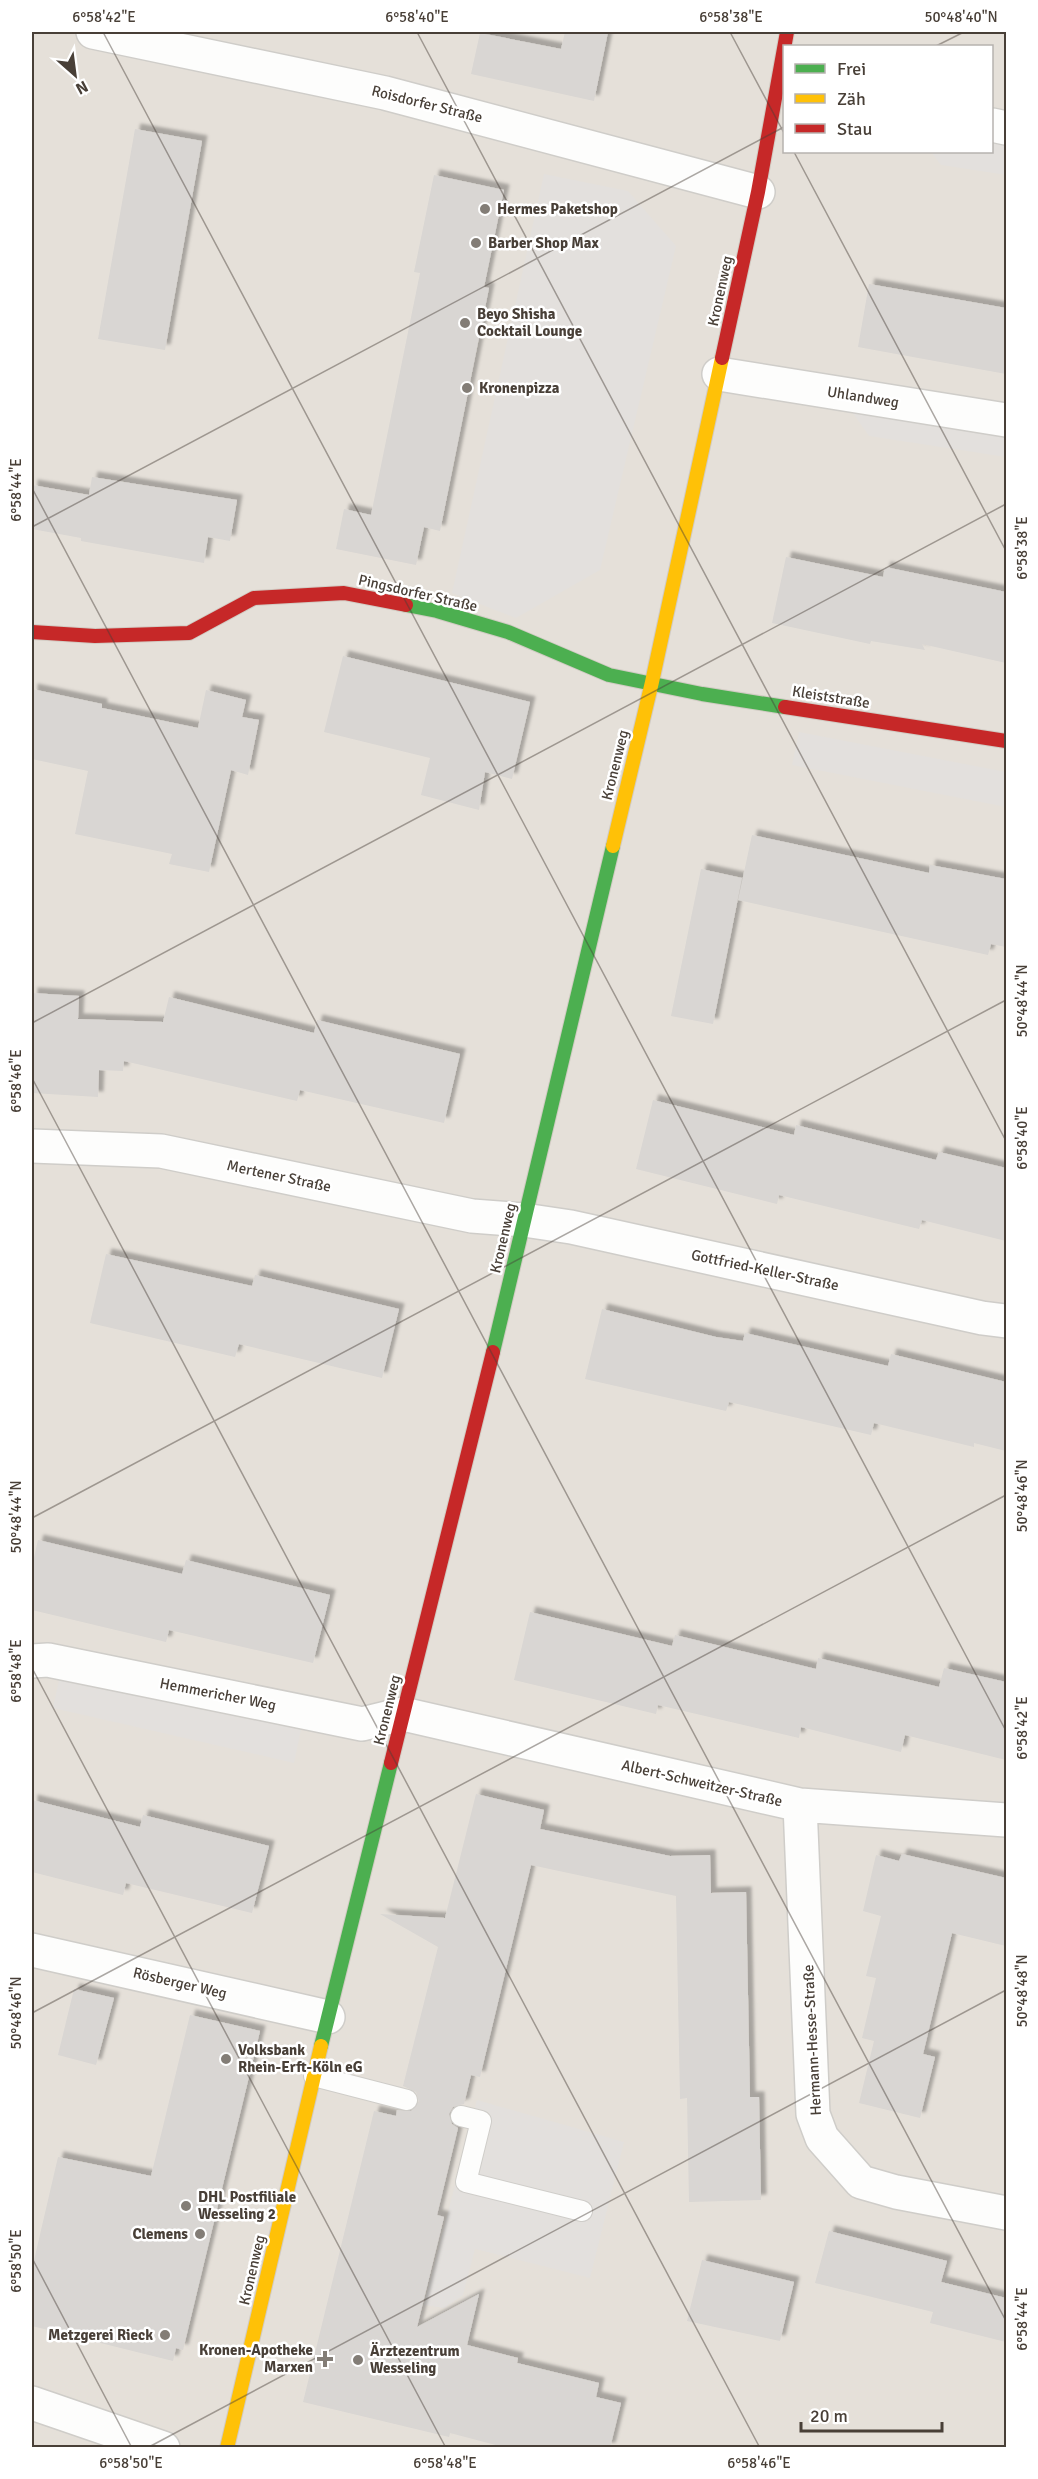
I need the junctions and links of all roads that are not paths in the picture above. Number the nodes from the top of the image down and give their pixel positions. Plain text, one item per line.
1 (93, 32) edge
2 (783, 68) edge
3 (780, 95) edge
4 (758, 192) junction
5 (719, 374) junction
6 (1006, 420) edge
7 (32, 632) edge
8 (652, 682) junction
9 (1006, 741) edge
10 (32, 1146) edge
11 (524, 1220) junction
12 (1006, 1321) edge
13 (32, 1660) edge
14 (403, 1714) junction
15 (800, 1805) junction
16 (1006, 1820) edge
17 (32, 1950) edge
18 (328, 2017) junction
19 (314, 2076) junction
20 (407, 2100) dead end
21 (461, 2116) dead end
22 (582, 2211) dead end
23 (1006, 2213) edge
24 (32, 2403) edge
25 (163, 2448) edge
26 (227, 2448) edge

1 - 4 street, Roisdorfer Straße
2 - 3 street, Kronenweg
3 - 4 street, Kronenweg
4 - 5 street, Kronenweg
5 - 6 street, Uhlandweg
5 - 8 street, Kronenweg
7 - 8 street, Pingsdorfer Straße
8 - 9 street, Kleiststraße
8 - 11 street, Kronenweg
10 - 11 street, Mertener Straße
11 - 12 street, Gottfried-Keller-Straße
11 - 14 street, Kronenweg
13 - 14 street, Hemmericher Weg
14 - 15 street, Albert-Schweitzer-Straße
14 - 18 street, Kronenweg
15 - 16 street, Albert-Schweitzer-Straße
15 - 23 street, Hermann-Hesse-Straße
17 - 18 street, Rösberger Weg
18 - 19 street, Kronenweg
19 - 20 lane
19 - 26 street, Kronenweg
21 - 22 lane
24 - 25 street

